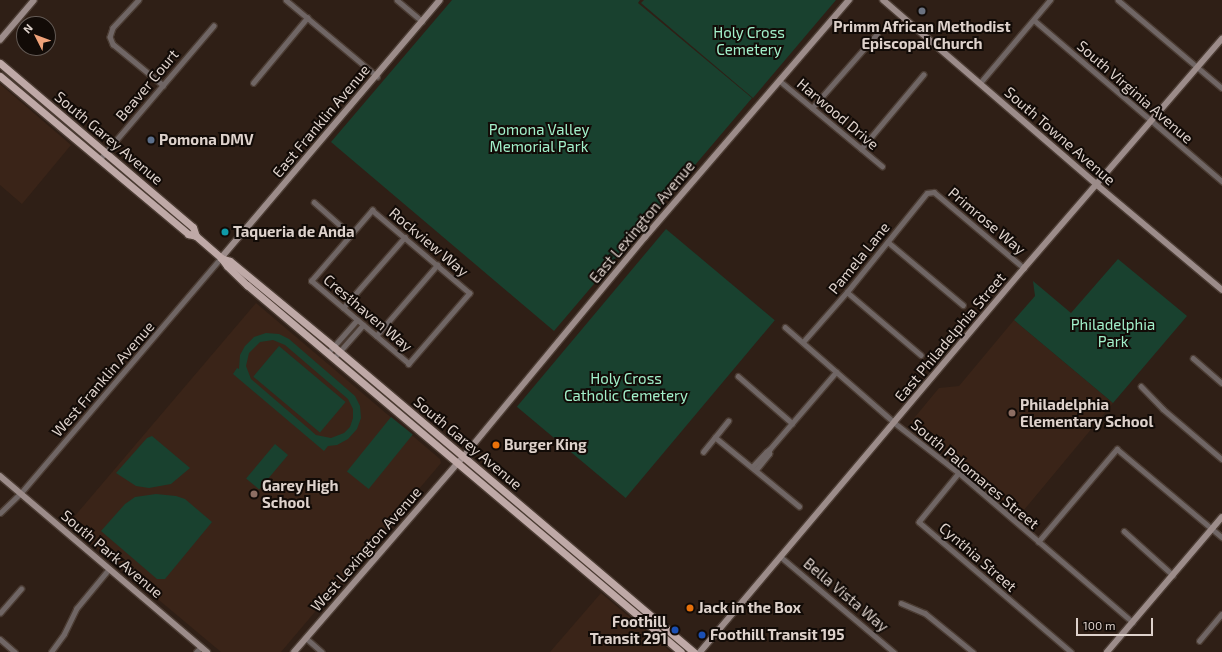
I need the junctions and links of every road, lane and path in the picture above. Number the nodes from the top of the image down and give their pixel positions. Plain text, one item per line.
1 (34, 0) edge
2 (139, 0) edge
3 (286, 0) edge
4 (397, 0) edge
5 (440, 0) edge
6 (850, 0) edge
7 (883, 0) edge
8 (1050, 0) edge
9 (1118, 0) edge
10 (307, 18) junction
11 (1034, 20) junction
12 (422, 21) junction
13 (213, 26) dead end
14 (877, 34) dead end
15 (1222, 39) edge
16 (0, 40) edge
17 (0, 64) edge
18 (1197, 68) junction
19 (923, 75) dead end
20 (0, 76) edge
21 (377, 76) junction
22 (780, 81) junction
23 (252, 83) dead end
24 (980, 83) junction
25 (163, 86) junction
26 (1222, 88) edge
27 (812, 108) junction
28 (1151, 122) junction
29 (861, 149) junction
30 (105, 152) junction
31 (100, 159) junction
32 (882, 166) dead end
33 (1222, 181) edge
34 (1097, 185) junction
35 (934, 192) joint
36 (314, 202) dead end
37 (350, 234) junction
38 (196, 236) junction
39 (405, 237) junction
40 (888, 242) junction
41 (221, 258) junction
42 (437, 265) junction
43 (1024, 268) junction
44 (1222, 290) edge
45 (848, 292) junction
46 (963, 305) dead end
47 (343, 308) junction
48 (357, 320) junction
49 (363, 325) junction
50 (785, 327) dead end
51 (376, 336) junction
52 (803, 342) junction
53 (334, 346) junction
54 (340, 352) junction
55 (328, 353) junction
56 (921, 356) dead end
57 (334, 358) junction
58 (1193, 358) dead end
59 (409, 364) joint
60 (836, 372) junction
61 (738, 376) dead end
62 (1222, 382) edge
63 (1141, 386) dead end
64 (728, 421) dead end
65 (792, 423) junction
66 (895, 423) junction
67 (715, 437) junction
68 (703, 452) dead end
69 (463, 456) junction
70 (1222, 459) edge
71 (458, 463) junction
72 (754, 468) junction
73 (960, 473) junction
74 (0, 476) edge
75 (20, 494) junction
76 (799, 506) dead end
77 (0, 513) edge
78 (1222, 517) edge
79 (1213, 529) junction
80 (1124, 531) dead end
81 (1222, 537) edge
82 (1038, 542) junction
83 (781, 557) junction
84 (109, 568) junction
85 (1173, 575) junction
86 (614, 584) junction
87 (21, 589) dead end
88 (608, 590) junction
89 (901, 603) dead end
90 (0, 613) edge
91 (1222, 614) edge
92 (1133, 622) junction
93 (306, 638) junction
94 (0, 639) edge
95 (1199, 641) dead end
96 (201, 647) junction
97 (15, 652) edge
98 (51, 652) edge
99 (196, 652) edge
100 (207, 652) edge
101 (294, 652) edge
102 (322, 652) edge
103 (681, 652) edge
104 (694, 652) edge
105 (700, 652) edge
106 (894, 652) edge
107 (973, 652) edge
108 (1071, 652) edge
109 (1107, 652) edge

1 - 16 street
2 - 25 street
3 - 10 street
4 - 12 street
5 - 12 street, East Franklin Avenue
6 - 22 street, East Lexington Avenue
7 - 24 street, South Towne Avenue
8 - 11 street
9 - 18 street
10 - 21 street
10 - 23 street
11 - 24 street
11 - 28 street, South Virginia Avenue
12 - 21 street, East Franklin Avenue
13 - 25 street, Beaver Court
14 - 27 street
15 - 18 street, East Philadelphia Street
17 - 30 main road, South Garey Avenue
18 - 26 street
18 - 28 street, East Philadelphia Street
19 - 29 street
20 - 31 main road, South Garey Avenue
21 - 41 street, East Franklin Avenue
22 - 27 street, Harwood Drive
22 - 69 street, East Lexington Avenue
24 - 34 street, South Towne Avenue
25 - 30 street, Beaver Court
27 - 29 street, Harwood Drive
28 - 33 street, South Virginia Avenue
28 - 34 street, East Philadelphia Street
29 - 32 street, Harwood Drive
30 - 31 street, Beaver Court
30 - 38 main road, South Garey Avenue
31 - 38 main road, South Garey Avenue
34 - 43 street, East Philadelphia Street
34 - 44 street, South Towne Avenue
35 - 40 street, Pamela Lane
35 - 43 street, Primrose Way
36 - 37 street
37 - 39 street, Rockview Way
37 - 47 street, Cresthaven Way
38 - 41 main road, South Garey Avenue
39 - 42 street, Rockview Way
39 - 47 street
40 - 45 street, Pamela Lane
40 - 46 street
41 - 53 main road, South Garey Avenue
41 - 55 main road, South Garey Avenue
41 - 75 street, West Franklin Avenue
42 - 51 street
42 - 59 street, Rockview Way
43 - 66 street, East Philadelphia Street
45 - 52 street, Pamela Lane
45 - 56 street
47 - 48 street, Cresthaven Way
48 - 49 street, Cresthaven Way
48 - 53 street
49 - 51 street, Cresthaven Way
49 - 54 street
50 - 52 street, South Palomares Street
51 - 59 street, Cresthaven Way
52 - 60 street, South Palomares Street
53 - 54 main road, South Garey Avenue
53 - 55 street
54 - 57 street
54 - 69 main road, South Garey Avenue
55 - 57 main road, South Garey Avenue
57 - 71 main road, South Garey Avenue
58 - 62 street
60 - 65 street
60 - 66 street, South Palomares Street
61 - 65 street
63 - 70 street
64 - 67 street
65 - 72 street
66 - 73 street, South Palomares Street
66 - 83 street, East Philadelphia Street
67 - 68 street
67 - 72 street
69 - 71 street, East Lexington Avenue
69 - 86 main road, South Garey Avenue
71 - 88 main road, South Garey Avenue
71 - 93 street, West Lexington Avenue
72 - 76 street
73 - 82 street, South Palomares Street
73 - 108 street, Cynthia Street
74 - 75 street, South Park Avenue
75 - 77 street, West Franklin Avenue
75 - 84 street, South Park Avenue
78 - 79 street
79 - 81 street
79 - 82 street
79 - 85 street
80 - 85 street
82 - 92 street, South Palomares Street
83 - 105 street, East Philadelphia Street
83 - 106 street, Bella Vista Way
84 - 96 street, South Park Avenue
84 - 98 street
85 - 92 street
86 - 88 main road
86 - 104 main road, South Garey Avenue
87 - 90 street
88 - 103 main road, South Garey Avenue
89 - 107 street
91 - 95 street
92 - 109 street
93 - 101 street, West Lexington Avenue
93 - 102 street
94 - 97 street
96 - 99 street
96 - 100 street, South Park Avenue

